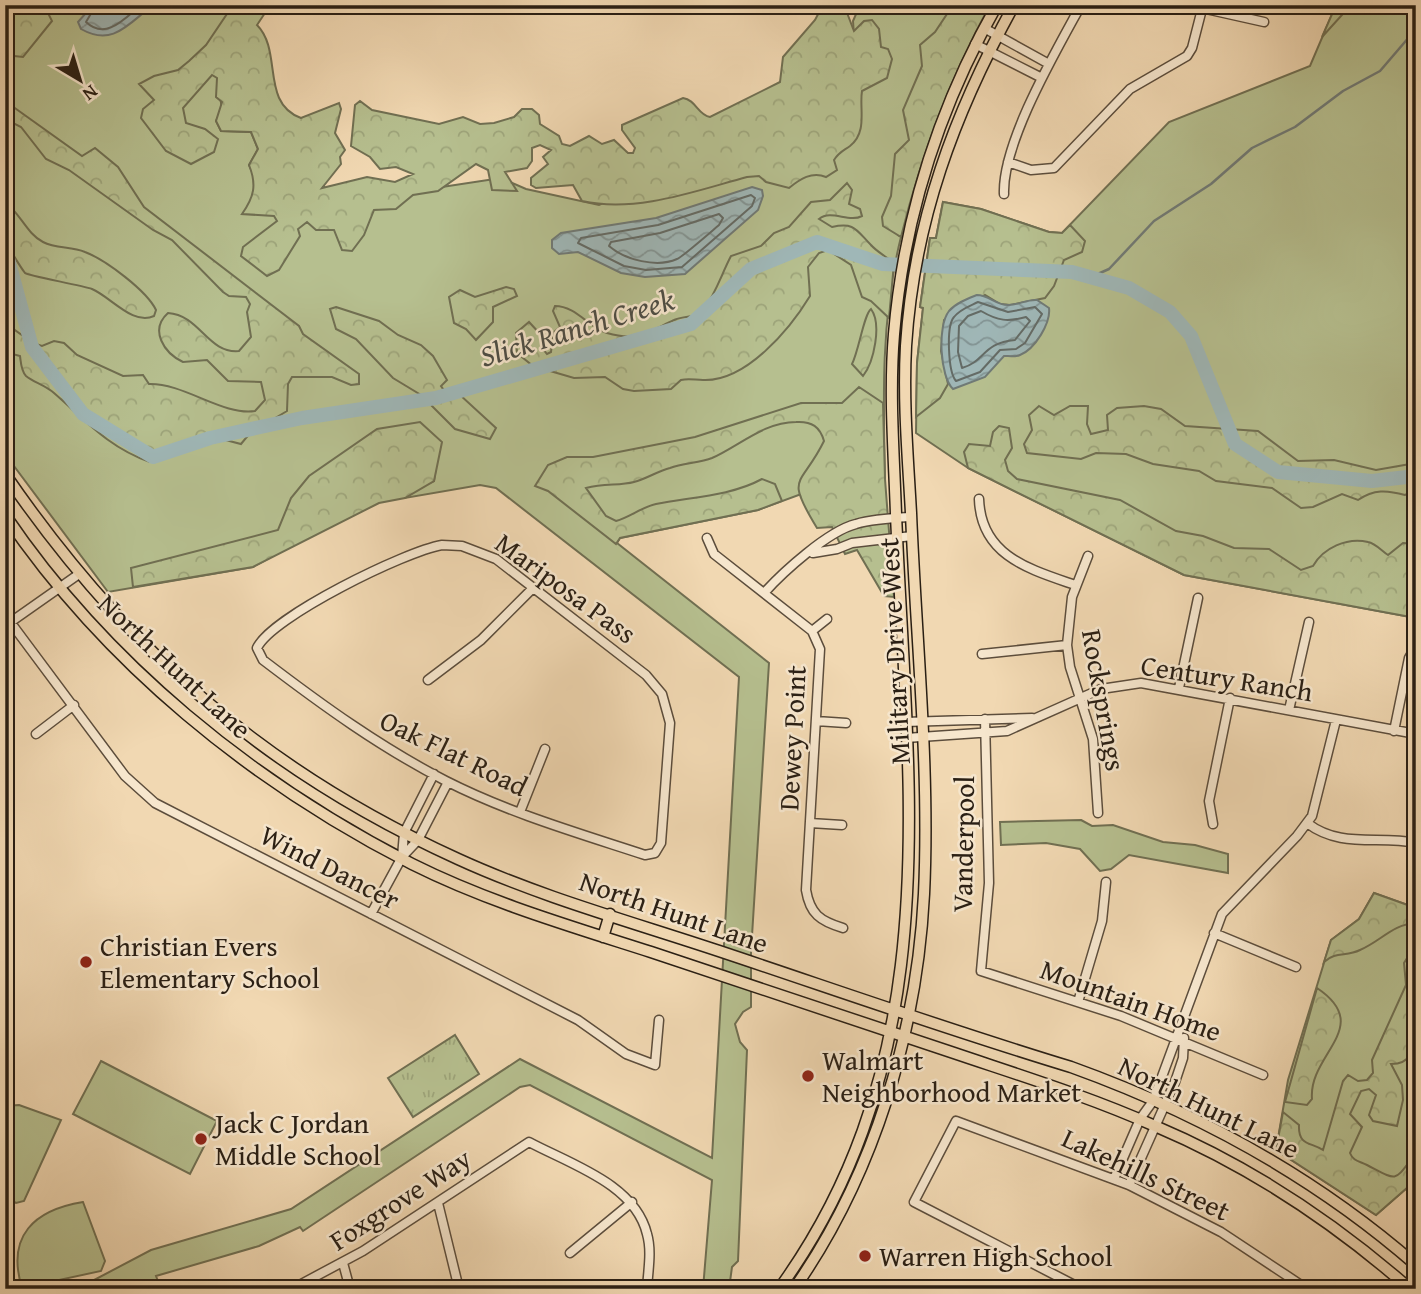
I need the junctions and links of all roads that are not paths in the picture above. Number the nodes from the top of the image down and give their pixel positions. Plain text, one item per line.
1 (997, 5) edge
2 (1014, 5) edge
3 (1081, 5) edge
4 (1188, 5) edge
5 (1202, 9) junction
6 (1264, 22) dead end
7 (984, 28) junction
8 (997, 35) junction
9 (975, 44) junction
10 (1019, 48) junction
11 (988, 52) junction
12 (1012, 63) junction
13 (1049, 64) junction
14 (1042, 78) junction
15 (1008, 162) junction
16 (1004, 194) dead end
17 (5, 474) edge
18 (979, 499) dead end
19 (5, 515) edge
20 (911, 517) junction
21 (896, 518) junction
22 (848, 527) junction
23 (912, 536) junction
24 (897, 537) junction
25 (707, 538) dead end
26 (852, 542) junction
27 (810, 554) junction
28 (1088, 556) dead end
29 (79, 573) junction
30 (1075, 585) junction
31 (60, 588) junction
32 (533, 588) junction
33 (764, 593) junction
34 (1198, 598) dead end
35 (827, 618) dead end
36 (7, 622) edge
37 (1309, 622) dead end
38 (812, 631) junction
39 (1067, 645) junction
40 (1416, 646) edge
41 (257, 648) joint
42 (982, 654) dead end
43 (428, 680) dead end
44 (1179, 688) junction
45 (1080, 698) junction
46 (1230, 698) junction
47 (74, 705) junction
48 (1289, 710) junction
49 (1035, 718) junction
50 (985, 719) junction
51 (945, 720) junction
52 (1336, 720) junction
53 (816, 721) junction
54 (905, 722) junction
55 (920, 722) junction
56 (846, 723) dead end
57 (1394, 731) junction
58 (36, 734) dead end
59 (986, 734) junction
60 (1416, 734) edge
61 (946, 736) junction
62 (921, 737) junction
63 (906, 738) junction
64 (545, 749) dead end
65 (434, 774) junction
66 (448, 782) junction
67 (422, 798) junction
68 (436, 806) junction
69 (520, 812) junction
70 (1098, 813) dead end
71 (810, 822) junction
72 (1307, 823) junction
73 (1213, 824) dead end
74 (842, 825) dead end
75 (404, 833) junction
76 (418, 840) junction
77 (1416, 843) edge
78 (655, 853) joint
79 (402, 858) junction
80 (1106, 882) dead end
81 (371, 914) junction
82 (610, 914) junction
83 (842, 928) dead end
84 (1214, 933) junction
85 (603, 937) junction
86 (1296, 967) dead end
87 (981, 971) joint
88 (1078, 1002) junction
89 (895, 1010) junction
90 (908, 1015) junction
91 (659, 1020) dead end
92 (890, 1030) junction
93 (903, 1035) junction
94 (1181, 1040) junction
95 (1263, 1075) dead end
96 (1162, 1077) junction
97 (1175, 1082) junction
98 (1153, 1101) junction
99 (1166, 1107) junction
100 (1140, 1119) junction
101 (1154, 1125) junction
102 (1130, 1142) junction
103 (1145, 1148) junction
104 (1114, 1179) junction
105 (1129, 1185) junction
106 (632, 1202) junction
107 (438, 1203) junction
108 (815, 1231) junction
109 (827, 1237) junction
110 (570, 1253) dead end
111 (343, 1263) junction
112 (1416, 1265) edge
113 (292, 1289) edge
114 (350, 1289) edge
115 (459, 1289) edge
116 (647, 1289) edge
117 (779, 1289) edge
118 (794, 1289) edge
119 (1082, 1289) edge
120 (1307, 1289) edge
121 (1410, 1289) edge

1 - 7 main road, Military Drive West
2 - 8 main road, Military Drive West
3 - 13 street
4 - 5 street
5 - 6 street
5 - 15 street
7 - 8 street
7 - 9 main road, Military Drive West
8 - 10 street
8 - 11 main road, Military Drive West
9 - 11 street
9 - 21 main road, Military Drive West
10 - 12 street
10 - 13 street
11 - 12 street
11 - 20 main road, Military Drive West
12 - 14 street
13 - 14 street
14 - 15 street
15 - 16 street
17 - 29 main road, North Hunt Lane
18 - 30 street
19 - 31 main road, North Hunt Lane
20 - 21 street
20 - 23 main road, Military Drive West
21 - 22 street
21 - 24 main road, Military Drive West
22 - 26 street
22 - 27 street
23 - 24 street
23 - 55 main road, Military Drive West
24 - 26 street
24 - 54 main road, Military Drive West
25 - 33 street, Dewey Point
26 - 27 street
27 - 33 street
28 - 30 street, Rocksprings
29 - 31 street
29 - 75 main road, North Hunt Lane
30 - 39 street, Rocksprings
31 - 36 street
31 - 79 main road, North Hunt Lane
32 - 41 street, Mariposa Pass
32 - 43 street
32 - 78 street, Mariposa Pass
33 - 38 street, Dewey Point
34 - 44 street
35 - 38 street
36 - 47 street, Wind Dancer
37 - 48 street
38 - 53 street, Dewey Point
39 - 42 street
39 - 45 street, Rocksprings
40 - 57 street
41 - 65 street, Oak Flat Road
44 - 45 street, Century Ranch
44 - 46 street, Century Ranch
45 - 49 street, Century Ranch
45 - 70 street, Rocksprings
46 - 48 street, Century Ranch
46 - 73 street
47 - 58 street
47 - 81 street, Wind Dancer
48 - 52 street, Century Ranch
49 - 50 street, Century Ranch
49 - 59 street, Century Ranch
50 - 51 street, Century Ranch
50 - 59 street, Vanderpool
51 - 55 street, Century Ranch
51 - 61 street
52 - 57 street, Century Ranch
52 - 72 street
53 - 56 street
53 - 71 street, Dewey Point
54 - 55 street, Century Ranch
54 - 63 main road, Military Drive West
55 - 62 main road, Military Drive West
57 - 60 street, Century Ranch
59 - 61 street, Century Ranch
59 - 87 street, Vanderpool
61 - 62 street, Century Ranch
62 - 63 street, Century Ranch
62 - 90 main road, Military Drive West
63 - 89 main road, Military Drive West
64 - 69 street
65 - 66 street, Oak Flat Road
65 - 67 street
66 - 68 street
66 - 69 street, Oak Flat Road
67 - 68 street
67 - 75 street
68 - 76 street
69 - 78 street, Oak Flat Road
71 - 74 street
71 - 83 street, Dewey Point
72 - 77 street
72 - 84 street
75 - 76 main road, North Hunt Lane
75 - 79 street
76 - 79 street
76 - 82 main road, North Hunt Lane
79 - 81 street
79 - 85 main road, North Hunt Lane
80 - 88 street
81 - 91 street, Wind Dancer
82 - 85 main road
82 - 89 main road, North Hunt Lane
84 - 86 street
84 - 94 street
85 - 92 main road, North Hunt Lane
87 - 88 street, Mountain Home
88 - 94 street, Mountain Home
89 - 90 main road, North Hunt Lane
89 - 92 main road, Military Drive West
90 - 93 main road, Military Drive West
90 - 98 main road, North Hunt Lane
92 - 93 main road, North Hunt Lane
92 - 108 main road, Military Drive West
93 - 100 main road, North Hunt Lane
93 - 109 main road, Military Drive West
94 - 95 street, Mountain Home
94 - 96 street
94 - 97 street
96 - 97 street
96 - 98 street
97 - 99 street
98 - 99 main road, North Hunt Lane
98 - 100 street
99 - 101 street
99 - 112 main road, North Hunt Lane
100 - 101 main road, North Hunt Lane
100 - 102 street
101 - 103 street
101 - 121 main road, North Hunt Lane
102 - 103 street
102 - 104 street
103 - 105 street
104 - 105 street, Lakehills Street
104 - 119 street, Lakehills Street
105 - 120 street, Lakehills Street
106 - 107 street, Foxgrove Way
106 - 110 street
106 - 116 street
107 - 111 street, Foxgrove Way
107 - 115 street
108 - 109 street
108 - 117 main road, Military Drive West
109 - 118 main road, Military Drive West
111 - 113 street, Foxgrove Way
111 - 114 street

